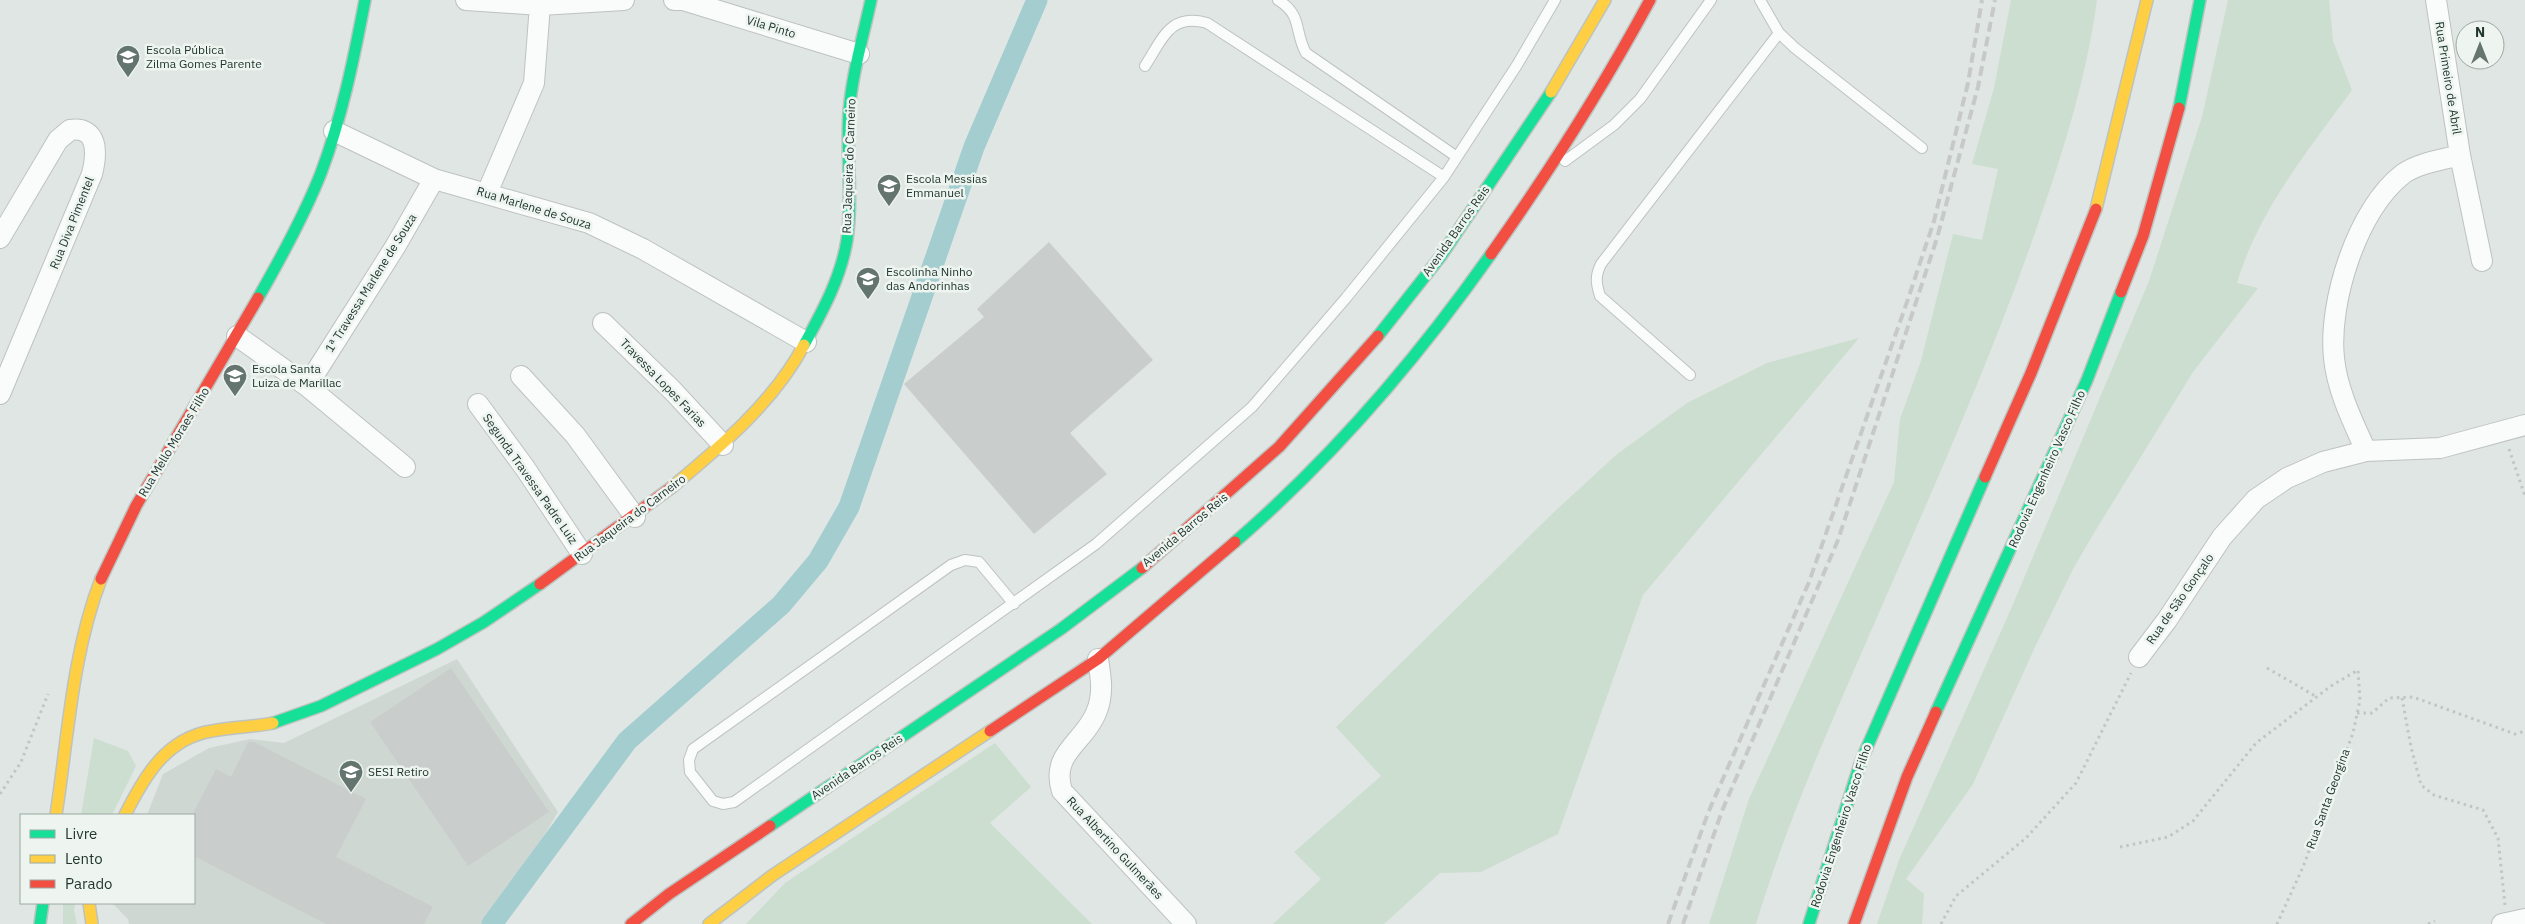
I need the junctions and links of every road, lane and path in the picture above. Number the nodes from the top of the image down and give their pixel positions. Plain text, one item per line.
1 (365, 0) edge
2 (466, 0) edge
3 (624, 0) edge
4 (674, 0) edge
5 (683, 0) edge
6 (871, 0) edge
7 (1278, 0) edge
8 (1555, 0) edge
9 (1605, 0) edge
10 (1650, 0) edge
11 (1710, 0) edge
12 (1760, 0) edge
13 (2147, 0) edge
14 (2200, 0) edge
15 (2436, 0) edge
16 (540, 5) junction
17 (1779, 33) junction
18 (859, 54) junction
19 (1145, 66) dead end
20 (334, 131) junction
21 (1922, 148) dead end
22 (2460, 155) junction
23 (1456, 158) junction
24 (1548, 173) junction
25 (1444, 177) junction
26 (434, 179) junction
27 (487, 193) junction
28 (0, 238) edge
29 (2482, 261) dead end
30 (603, 323) dead end
31 (237, 336) junction
32 (806, 342) junction
33 (1690, 375) dead end
34 (521, 376) dead end
35 (307, 386) junction
36 (0, 394) edge
37 (478, 404) dead end
38 (2525, 425) edge
39 (2503, 432) junction
40 (723, 445) junction
41 (2366, 451) junction
42 (405, 467) dead end
43 (2525, 496) edge
44 (635, 517) junction
45 (582, 554) junction
46 (1014, 604) junction
47 (2139, 657) joint
48 (1098, 659) junction
49 (2267, 668) dead end
50 (2317, 697) junction
51 (2402, 698) junction
52 (2357, 713) junction
53 (37, 724) dead end
54 (2525, 731) edge
55 (0, 794) edge
56 (56, 814) edge
57 (126, 814) edge
58 (2120, 847) dead end
59 (773, 875) junction
60 (43, 904) edge
61 (89, 904) edge
62 (2435, 921) dead end
63 (2511, 922) edge
64 (40, 924) edge
65 (92, 924) edge
66 (631, 924) edge
67 (709, 924) edge
68 (728, 924) edge
69 (1186, 924) edge
70 (1809, 924) edge
71 (1854, 924) edge
72 (1941, 924) edge
73 (2276, 924) edge
74 (2428, 924) edge

1 - 20 main road, Rua Mello Moraes Filho
2 - 16 street
3 - 16 street
4 - 5 street, Vila Pinto
5 - 18 street, Vila Pinto
6 - 18 main road, Rua Jaqueira do Carneiro
7 - 23 lane
8 - 23 lane
9 - 66 main road, Avenida Barros Reis
10 - 24 main road
11 - 24 lane
12 - 17 lane
13 - 70 main road, Rodovia Engenheiro Vasco Filho
14 - 71 main road, Rodovia Engenheiro Vasco Filho
15 - 22 street, Rua Primeiro de Abril
16 - 27 street
17 - 21 lane
17 - 33 lane
18 - 32 main road, Rua Jaqueira do Carneiro
19 - 25 lane
20 - 26 street, Rua Marlene de Souza
20 - 31 main road, Rua Mello Moraes Filho
22 - 29 street, Rua Primeiro de Abril
22 - 41 street
23 - 25 lane
24 - 48 main road
25 - 46 lane
26 - 27 street, Rua Marlene de Souza
26 - 35 street, 1ª Travessa Marlene de Souza
27 - 32 street, Rua Marlene de Souza
28 - 36 street, Rua Diva Pimentel
30 - 40 street, Travessa Lopes Farias
31 - 35 street
31 - 56 main road, Rua Mello Moraes Filho
32 - 40 main road, Rua Jaqueira do Carneiro
34 - 44 street
35 - 42 street
37 - 45 street, Segunda Travessa Padre Luiz
38 - 39 street, Rua de São Gonçalo
39 - 41 street, Rua de São Gonçalo
39 - 43 path
40 - 44 main road, Rua Jaqueira do Carneiro
41 - 47 street, Rua de São Gonçalo
44 - 45 main road, Rua Jaqueira do Carneiro
45 - 57 main road, Rua Jaqueira do Carneiro
46 - 46 lane
47 - 72 path, Rua de São Gonçalo
48 - 59 main road
48 - 69 street, Rua Albertino Gulmerães
49 - 50 path
50 - 52 path, Rua Santa Georgina
50 - 58 path
51 - 52 path
51 - 54 path
51 - 63 path
52 - 73 path, Rua Santa Georgina
53 - 55 path
59 - 67 main road
59 - 68 main road
60 - 64 main road
61 - 65 main road
62 - 74 path

